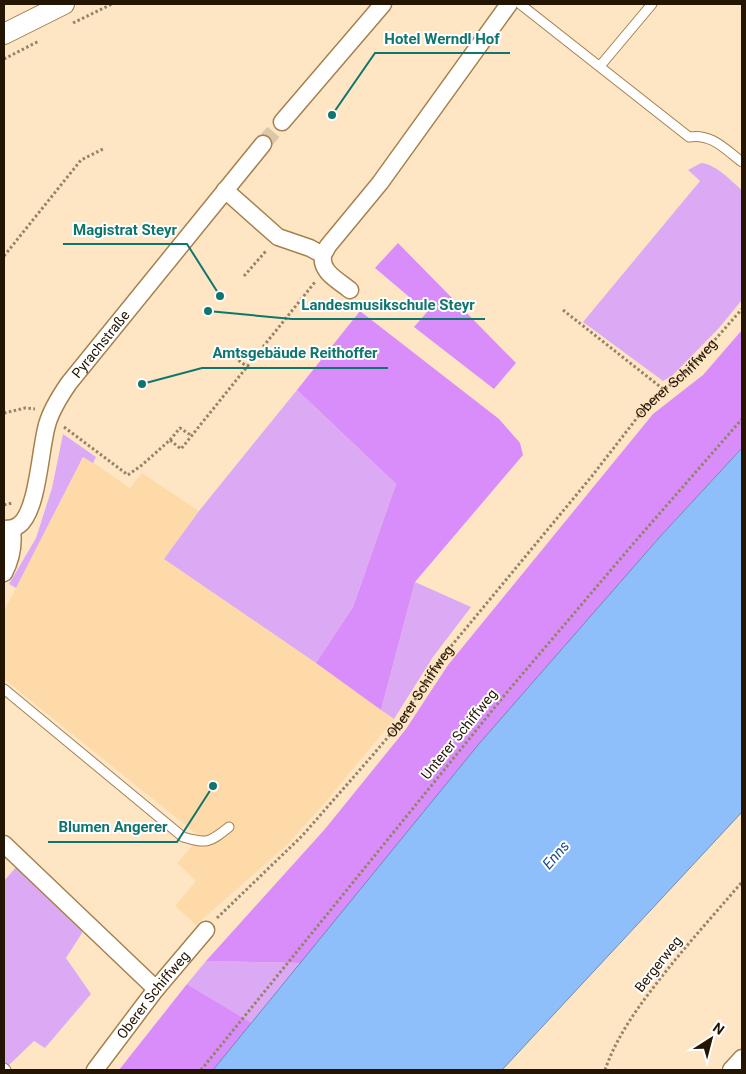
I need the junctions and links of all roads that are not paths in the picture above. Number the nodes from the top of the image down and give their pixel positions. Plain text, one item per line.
1 (64, 4) edge
2 (383, 4) edge
3 (509, 4) edge
4 (520, 4) edge
5 (652, 4) edge
6 (4, 34) edge
7 (600, 66) junction
8 (282, 122) tunnel mouth
9 (263, 144) tunnel mouth
10 (742, 162) edge
11 (225, 190) junction
12 (324, 262) junction
13 (350, 290) dead end
14 (8, 529) edge
15 (4, 573) edge
16 (4, 689) edge
17 (229, 827) dead end
18 (4, 844) edge
19 (206, 930) road end
20 (156, 989) junction
21 (742, 1058) edge
22 (95, 1070) edge
23 (731, 1070) edge

1 - 6 street
2 - 8 street
3 - 12 street
4 - 7 lane
5 - 7 lane
7 - 10 lane
9 - 11 street, Pyrachstraße
11 - 12 street
11 - 14 street, Pyrachstraße
12 - 13 street
14 - 15 street, Pyrachstraße
16 - 17 lane
18 - 20 street
19 - 20 street, Oberer Schiffweg
20 - 22 street, Oberer Schiffweg
21 - 23 street

